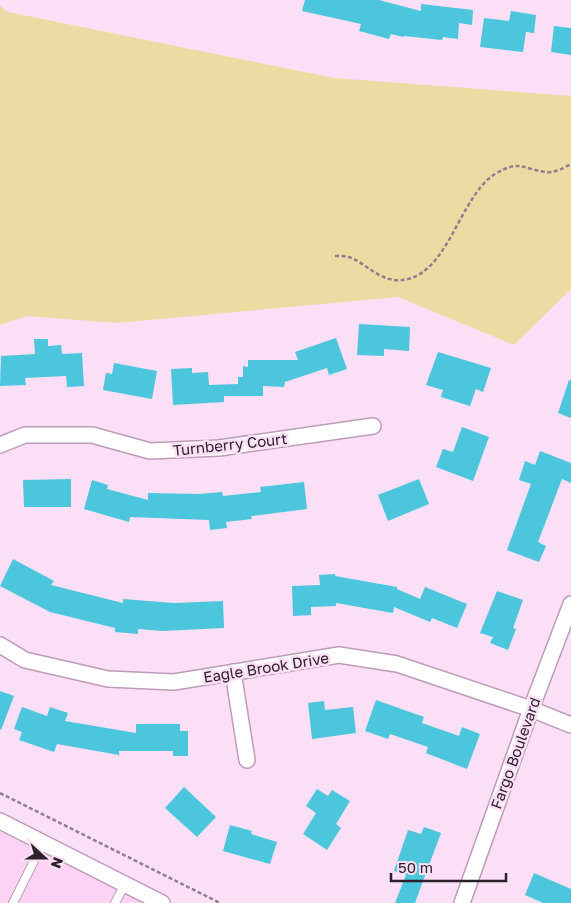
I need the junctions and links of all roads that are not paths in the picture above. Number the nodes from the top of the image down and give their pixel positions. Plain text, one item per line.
1 (373, 426) dead end
2 (0, 445) edge
3 (571, 604) edge
4 (0, 645) edge
5 (233, 672) junction
6 (531, 710) junction
7 (571, 725) edge
8 (247, 760) dead end
9 (0, 821) edge
10 (43, 843) junction
11 (125, 884) junction
12 (13, 903) edge
13 (115, 903) edge
14 (162, 903) edge
15 (462, 903) edge

1 - 2 street, Turnberry Court
3 - 6 street, Fargo Boulevard
4 - 5 street, Eagle Brook Drive
5 - 6 street, Eagle Brook Drive
5 - 8 street
6 - 7 street, Eagle Brook Drive
6 - 15 street, Fargo Boulevard
9 - 10 street
10 - 11 street
10 - 12 lane
11 - 13 lane
11 - 14 street

